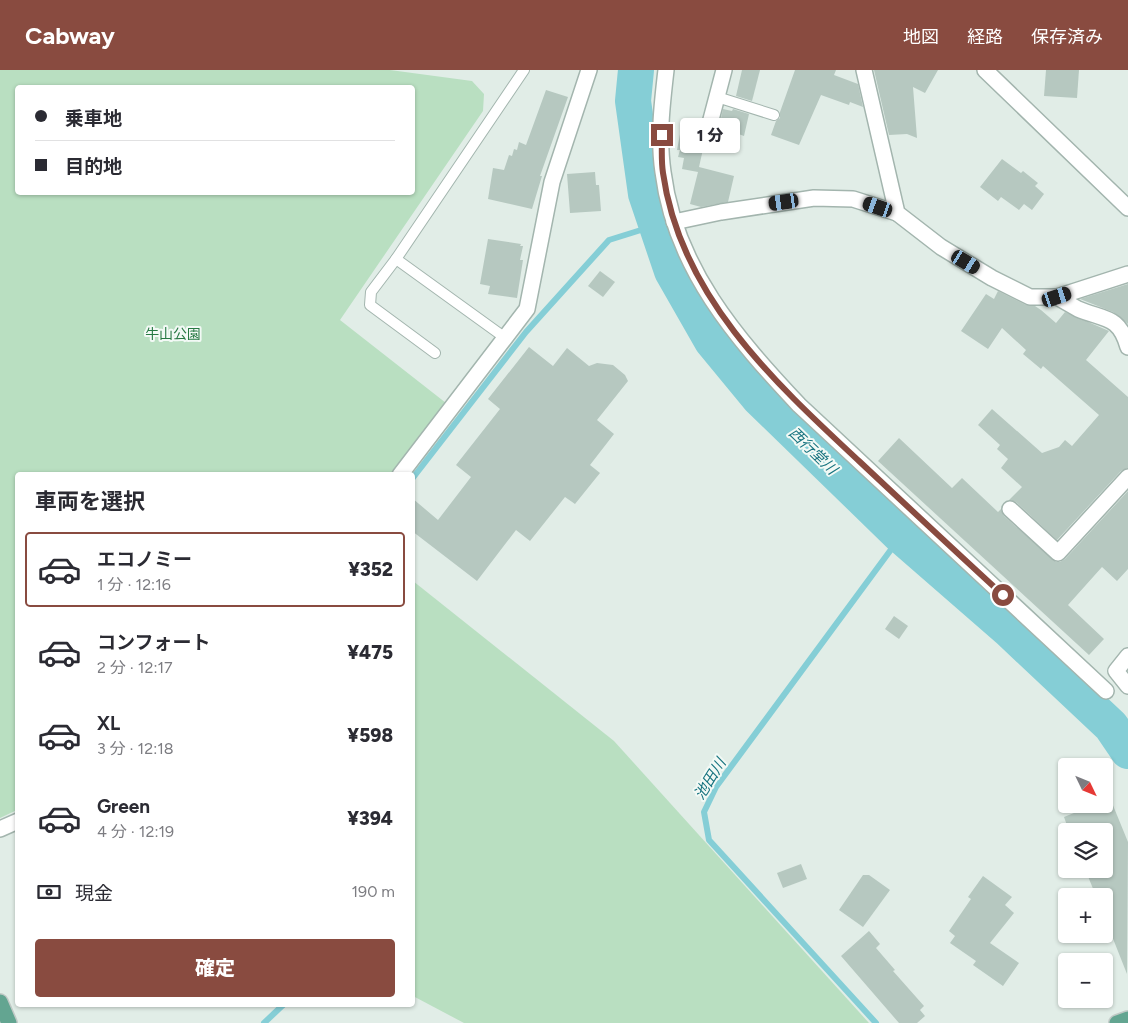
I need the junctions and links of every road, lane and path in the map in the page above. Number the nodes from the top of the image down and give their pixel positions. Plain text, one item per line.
1 (524, 70) edge
2 (589, 70) edge
3 (666, 70) edge
4 (724, 70) edge
5 (864, 70) edge
6 (985, 70) edge
7 (717, 97) junction
8 (774, 115) dead end
9 (709, 127) dead end
10 (1128, 208) edge
11 (897, 213) junction
12 (674, 222) junction
13 (396, 259) junction
14 (1128, 274) edge
15 (1057, 297) junction
16 (504, 337) junction
17 (1128, 347) edge
18 (435, 353) dead end
19 (402, 472) edge
20 (1128, 477) edge
21 (1010, 509) dead end
22 (1128, 656) edge
23 (1128, 686) edge
24 (1106, 690) dead end
25 (15, 822) edge
26 (0, 829) edge
27 (0, 1002) edge
28 (1128, 1019) edge
29 (9, 1023) edge
30 (1117, 1023) edge

1 - 13 lane
2 - 16 street
3 - 12 street
4 - 7 street
5 - 11 street
6 - 10 street
7 - 8 lane
7 - 9 street
11 - 12 street
11 - 15 street
12 - 24 street
13 - 16 lane
13 - 18 lane
14 - 15 street
15 - 17 street
16 - 19 street
20 - 21 street
22 - 23 street
25 - 26 street
27 - 29 main road
28 - 30 main road

